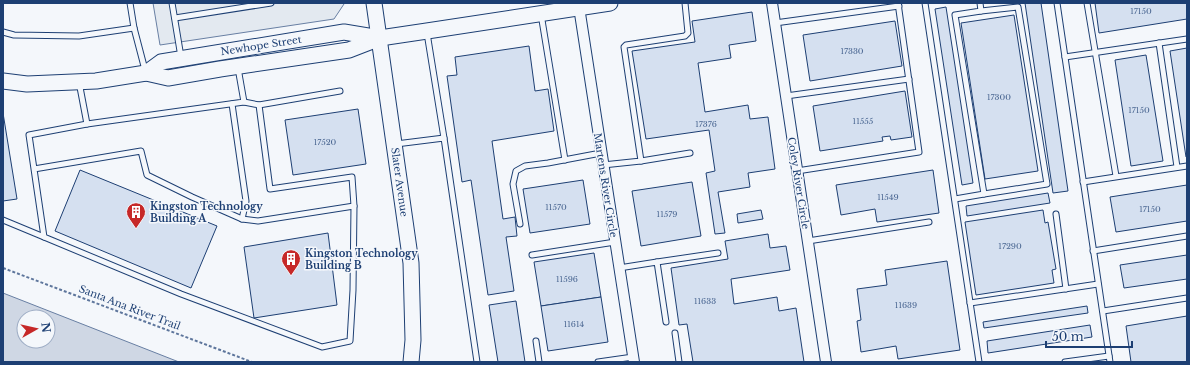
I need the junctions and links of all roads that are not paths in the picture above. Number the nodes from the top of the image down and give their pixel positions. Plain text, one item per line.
1 (130, 3) edge
2 (172, 3) edge
3 (271, 3) edge
4 (374, 3) edge
5 (610, 3) edge
6 (685, 3) edge
7 (772, 3) edge
8 (925, 3) edge
9 (980, 3) edge
10 (1057, 3) edge
11 (1087, 3) edge
12 (899, 5) edge
13 (579, 8) junction
14 (981, 11) junction
15 (541, 13) junction
16 (175, 18) junction
17 (775, 23) junction
18 (134, 28) junction
19 (427, 31) junction
20 (3, 32) edge
21 (380, 38) junction
22 (1187, 39) edge
23 (1159, 43) junction
24 (1095, 52) junction
25 (1065, 57) junction
26 (181, 58) junction
27 (238, 67) junction
28 (146, 73) junction
29 (909, 79) junction
30 (3, 81) edge
31 (79, 82) junction
32 (340, 91) dead end
33 (786, 96) junction
34 (244, 102) junction
35 (232, 104) junction
36 (259, 104) junction
37 (87, 124) junction
38 (444, 138) junction
39 (395, 144) junction
40 (601, 153) junction
41 (690, 153) dead end
42 (565, 160) junction
43 (642, 161) junction
44 (603, 165) junction
45 (1187, 166) edge
46 (1176, 167) junction
47 (34, 169) junction
48 (797, 171) junction
49 (1116, 176) junction
50 (1083, 182) junction
51 (984, 194) junction
52 (955, 199) junction
53 (354, 206) junction
54 (1056, 214) dead end
55 (242, 219) junction
56 (3, 220) edge
57 (929, 222) dead end
58 (520, 224) dead end
59 (1187, 236) edge
60 (44, 237) junction
61 (808, 241) junction
62 (615, 242) junction
63 (1094, 251) junction
64 (718, 253) dead end
65 (532, 255) dead end
66 (657, 262) junction
67 (619, 268) junction
68 (1098, 284) junction
69 (1066, 289) junction
70 (1187, 298) edge
71 (970, 303) junction
72 (1102, 311) junction
73 (666, 322) dead end
74 (675, 333) dead end
75 (536, 341) dead end
76 (1109, 356) junction
77 (633, 360) edge
78 (411, 362) edge
79 (477, 362) edge
80 (538, 362) edge
81 (598, 362) edge
82 (679, 362) edge
83 (826, 362) edge
84 (979, 362) edge
85 (1065, 362) edge
86 (1110, 362) edge

1 - 18 lane
2 - 16 lane
3 - 16 lane
4 - 21 street, Slater Avenue
5 - 13 street, Newhope Street
6 - 43 lane
7 - 17 street, Coley River Circle
8 - 52 lane
9 - 14 lane
10 - 25 lane
11 - 24 lane
12 - 17 lane
12 - 29 lane
13 - 15 street, Newhope Street
13 - 40 street, Martens River Circle
14 - 51 lane
14 - 51 lane
15 - 19 street, Newhope Street
15 - 42 lane
16 - 26 lane
17 - 33 street, Coley River Circle
18 - 20 lane
18 - 28 lane
19 - 21 street, Newhope Street
19 - 38 lane
21 - 26 street, Newhope Street
21 - 27 street, Newhope Street
21 - 39 street, Slater Avenue
22 - 23 lane
23 - 24 lane
23 - 46 lane
24 - 25 lane
24 - 49 lane
25 - 50 lane
26 - 28 street, Newhope Street
27 - 28 street, Newhope Street
27 - 34 lane
28 - 31 street, Newhope Street
29 - 33 lane
29 - 48 lane
30 - 31 street, Newhope Street
31 - 37 lane
32 - 36 lane
33 - 48 street, Coley River Circle
34 - 35 lane
34 - 36 lane
35 - 37 lane
35 - 55 lane
36 - 53 lane
37 - 47 lane
38 - 39 lane
38 - 79 lane
39 - 78 street, Slater Avenue
40 - 42 lane
40 - 44 street, Martens River Circle
41 - 43 lane
42 - 58 lane
43 - 44 lane
44 - 62 street, Martens River Circle
45 - 46 lane
46 - 49 lane
47 - 55 lane
47 - 60 lane
48 - 61 street, Coley River Circle
49 - 50 lane
50 - 63 lane
51 - 52 lane
52 - 71 lane
53 - 55 lane
53 - 60 lane
54 - 69 lane
56 - 60 lane
57 - 61 lane
59 - 63 lane
61 - 83 street, Coley River Circle
62 - 65 lane
62 - 67 street, Martens River Circle
63 - 68 lane
64 - 66 lane
66 - 67 lane
66 - 73 lane
67 - 77 street, Martens River Circle
68 - 69 lane
68 - 72 lane
69 - 71 lane
70 - 72 lane
71 - 84 lane
72 - 76 lane
74 - 82 lane
75 - 80 lane
76 - 85 lane
76 - 86 lane
77 - 81 lane

